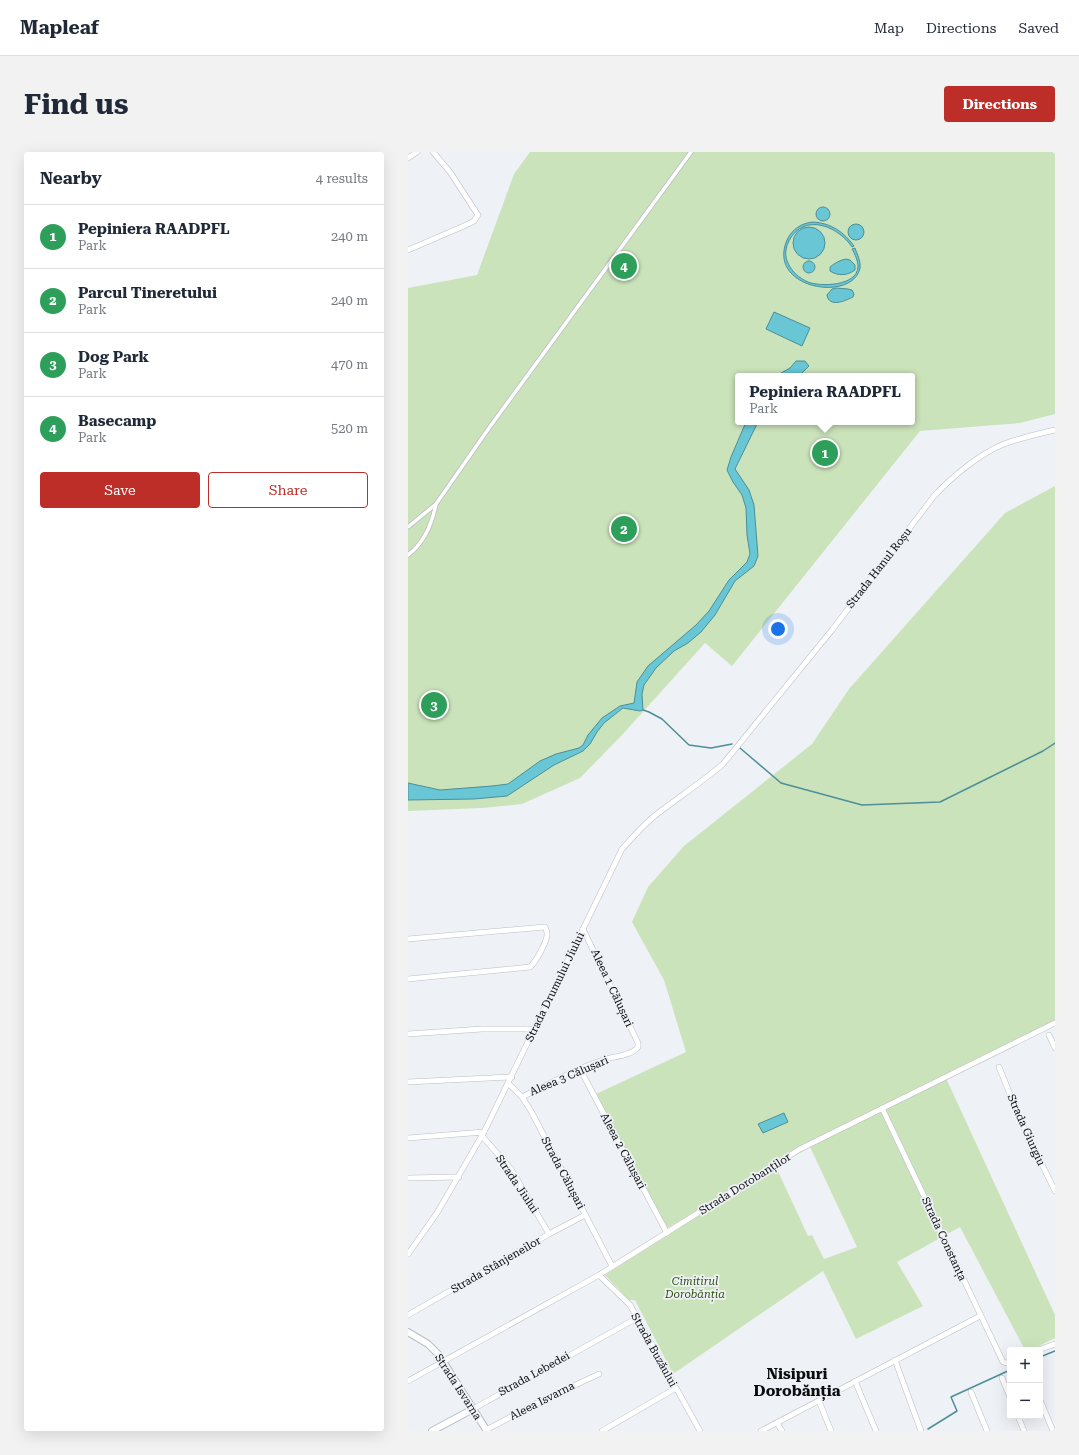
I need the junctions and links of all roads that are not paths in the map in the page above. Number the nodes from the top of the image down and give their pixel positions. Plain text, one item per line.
1 (417, 152) edge
2 (433, 152) edge
3 (691, 152) edge
4 (408, 158) edge
5 (408, 250) edge
6 (1055, 430) edge
7 (436, 504) junction
8 (408, 528) edge
9 (408, 555) edge
10 (734, 749) joint
11 (583, 929) junction
12 (408, 939) edge
13 (408, 979) edge
14 (1055, 1023) edge
15 (534, 1029) junction
16 (408, 1034) edge
17 (1049, 1034) dead end
18 (638, 1048) joint
19 (1055, 1048) edge
20 (999, 1067) dead end
21 (580, 1069) junction
22 (512, 1077) junction
23 (408, 1082) edge
24 (508, 1084) junction
25 (522, 1097) junction
26 (882, 1108) junction
27 (483, 1134) junction
28 (408, 1138) edge
29 (459, 1177) junction
30 (408, 1178) edge
31 (1055, 1191) edge
32 (585, 1215) junction
33 (667, 1233) junction
34 (549, 1234) junction
35 (408, 1254) edge
36 (612, 1266) junction
37 (599, 1275) junction
38 (408, 1315) edge
39 (980, 1316) junction
40 (637, 1318) junction
41 (408, 1332) edge
42 (1055, 1344) edge
43 (1043, 1348) edge
44 (895, 1360) junction
45 (444, 1362) junction
46 (1007, 1363) edge
47 (599, 1374) dead end
48 (1002, 1378) dead end
49 (408, 1381) edge
50 (856, 1381) junction
51 (676, 1388) junction
52 (1007, 1390) edge
53 (971, 1392) dead end
54 (819, 1401) junction
55 (1043, 1407) edge
56 (473, 1408) junction
57 (1019, 1419) edge
58 (777, 1423) junction
59 (487, 1430) edge
60 (699, 1430) edge
61 (432, 1431) edge
62 (602, 1431) edge
63 (761, 1431) edge
64 (782, 1431) edge
65 (831, 1431) edge
66 (876, 1431) edge
67 (921, 1431) edge
68 (987, 1431) edge
69 (1024, 1431) edge
70 (1053, 1431) edge

1 - 4 street
2 - 5 street
3 - 7 street
6 - 10 street, Strada Hanul Roșu
7 - 8 street
7 - 9 street
10 - 11 street, Strada Drumului Jiului
11 - 15 street, Strada Drumului Jiului
11 - 18 street, Aleea 1 Călușari
12 - 13 street
14 - 26 street, Strada Dorobanților
15 - 16 street
15 - 22 street, Strada Drumului Jiului
17 - 19 street
18 - 21 street, Aleea 3 Călușari
20 - 31 street, Strada Giurgiu
21 - 25 street, Aleea 3 Călușari
21 - 33 street, Aleea 2 Călușari
22 - 23 street
22 - 24 street, Strada Drumului Jiului
24 - 25 street, Strada Călușari
24 - 27 street, Strada Drumului Jiului
25 - 32 street, Strada Călușari
26 - 33 street, Strada Dorobanților
26 - 39 street, Strada Constanța
27 - 28 street
27 - 29 street, Strada Drumului Jiului
27 - 34 street, Strada Jiului
29 - 30 street
29 - 35 street, Strada Drumului Jiului
32 - 34 street, Strada Stânjeneilor
32 - 36 street, Strada Călușari
33 - 36 street, Strada Dorobanților
34 - 38 street, Strada Stânjeneilor
36 - 37 street, Strada Dorobanților
37 - 40 street, Strada Buzăului
37 - 45 street, Strada Dorobanților
39 - 44 street
39 - 46 street, Strada Constanța
40 - 51 street, Strada Buzăului
40 - 56 street, Strada Lebedei
41 - 45 street, Strada Isvarna
42 - 43 street
44 - 50 street
44 - 67 street
45 - 49 street, Strada Dorobanților
45 - 56 street, Strada Isvarna
47 - 59 street, Aleea Isvarna
48 - 52 street
50 - 54 street
50 - 66 street
51 - 60 street, Strada Buzăului
51 - 62 street
53 - 68 street
54 - 58 street
54 - 65 street
55 - 70 street
56 - 59 street, Strada Isvarna
56 - 61 street, Strada Lebedei
57 - 69 street
58 - 63 street
58 - 64 street

